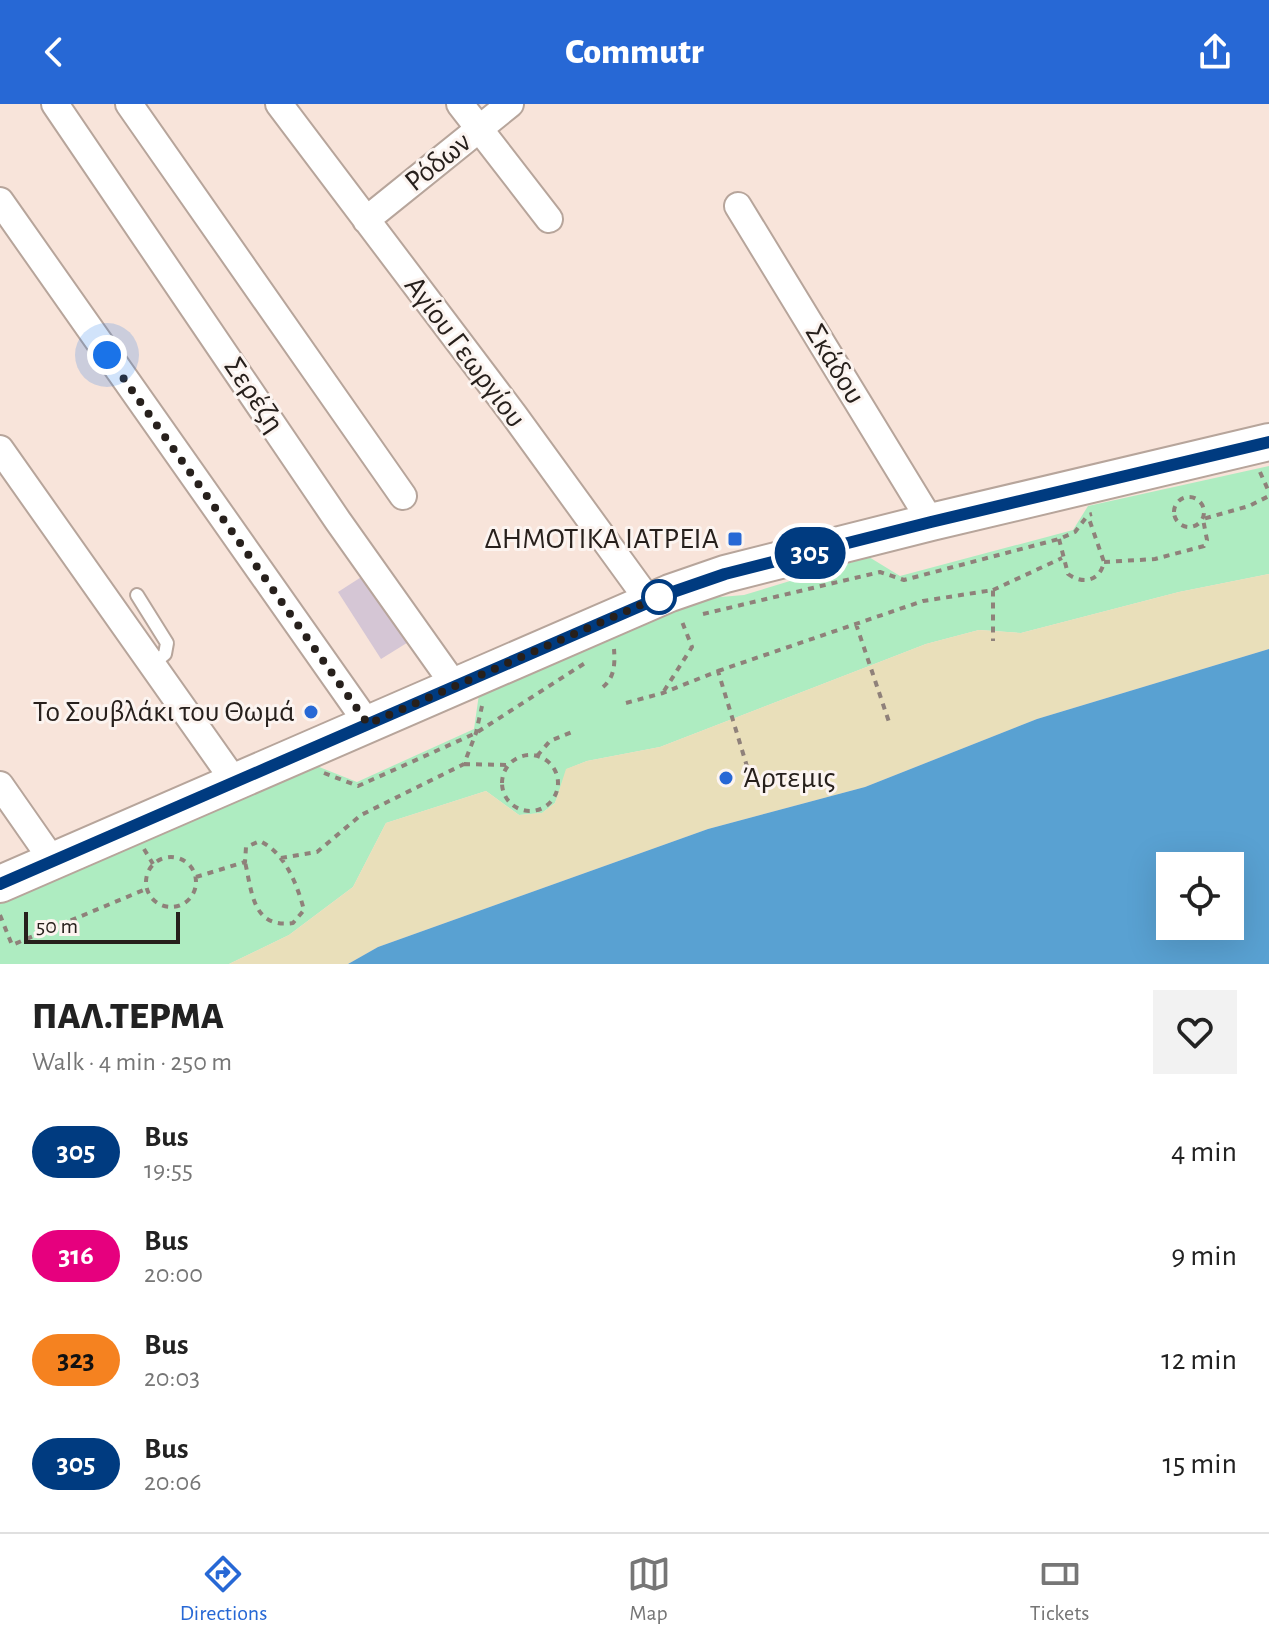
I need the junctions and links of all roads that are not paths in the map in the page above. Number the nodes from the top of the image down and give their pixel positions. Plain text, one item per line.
1 (55, 104) edge
2 (129, 104) edge
3 (279, 104) edge
4 (460, 104) edge
5 (510, 104) edge
6 (479, 129) junction
7 (0, 201) edge
8 (738, 206) dead end
9 (549, 219) dead end
10 (366, 220) junction
11 (1269, 442) edge
12 (0, 449) edge
13 (403, 496) dead end
14 (931, 522) junction
15 (137, 595) dead end
16 (672, 603) junction
17 (153, 664) junction
18 (455, 686) junction
19 (368, 724) junction
20 (235, 782) junction
21 (0, 785) edge
22 (53, 861) junction
23 (0, 884) edge

1 - 18 street, Σερέζη
2 - 13 street
3 - 10 street, Αγίου Γεωργίου
4 - 6 street
5 - 6 street, Ρόδων
6 - 9 street
6 - 10 street, Ρόδων
7 - 19 street
8 - 14 street, Σκάδου
10 - 16 street, Αγίου Γεωργίου
11 - 14 main road
12 - 17 street
14 - 16 main road
15 - 17 lane
16 - 18 main road
17 - 20 street
18 - 19 main road
19 - 20 main road
20 - 22 main road
21 - 22 street
22 - 23 main road

